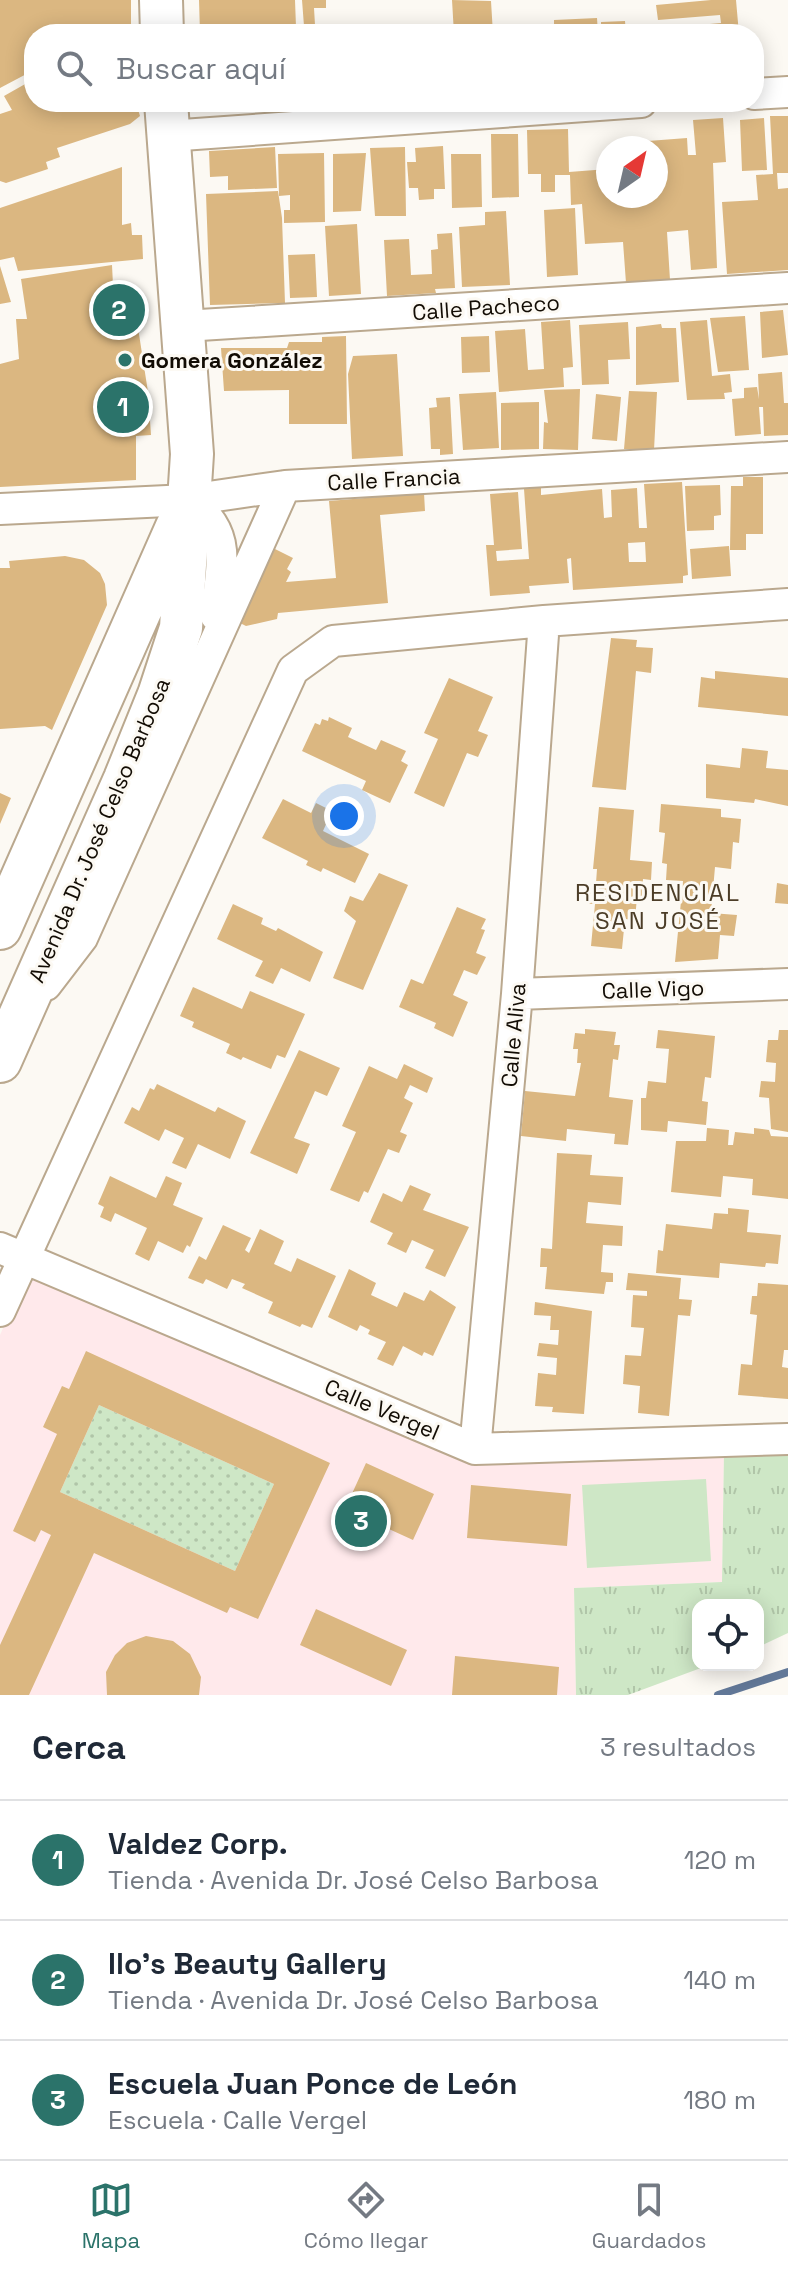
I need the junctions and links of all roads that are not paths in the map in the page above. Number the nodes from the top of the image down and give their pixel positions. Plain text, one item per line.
1 (161, 0) edge
2 (162, 24) edge
3 (788, 92) edge
4 (764, 93) edge
5 (362, 112) edge
6 (167, 119) edge
7 (788, 288) edge
8 (184, 326) junction
9 (788, 457) edge
10 (285, 486) junction
11 (188, 500) junction
12 (0, 509) edge
13 (788, 604) edge
14 (544, 621) junction
15 (214, 642) junction
16 (0, 928) edge
17 (788, 984) edge
18 (517, 994) junction
19 (18, 1021) junction
20 (0, 1061) edge
21 (12, 1253) edge
22 (0, 1311) edge
23 (788, 1439) edge
24 (475, 1449) junction

1 - 2 main road
3 - 4 street
5 - 6 street
6 - 8 main road, Avenida Dr. José Celso Barbosa
7 - 8 street, Calle Pacheco
8 - 11 main road, Avenida Dr. José Celso Barbosa
9 - 10 street, Calle Francia
10 - 11 street, Calle Francia
10 - 15 street
11 - 12 street, Calle Francia
11 - 15 street
11 - 16 main road, Avenida Dr. José Celso Barbosa
11 - 19 main road, Avenida Dr. José Celso Barbosa
13 - 14 street
14 - 18 street, Calle Aliva
14 - 21 street
15 - 19 street
17 - 18 street, Calle Vigo
18 - 24 street, Calle Aliva
19 - 20 main road, Avenida Dr. José Celso Barbosa
21 - 22 street
21 - 24 street, Calle Vergel
23 - 24 street, Calle Vergel

